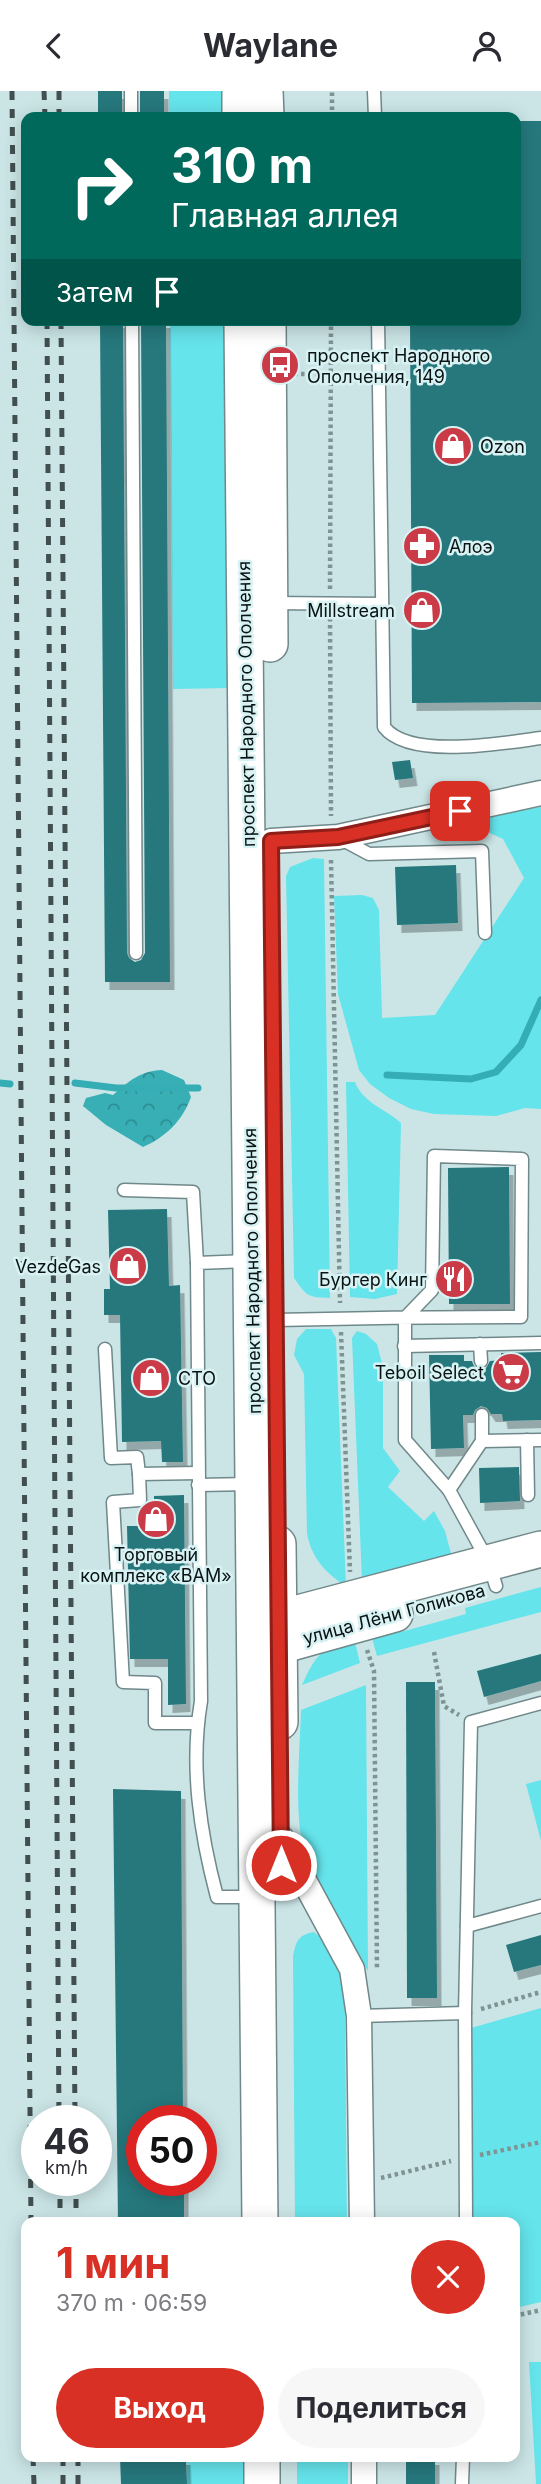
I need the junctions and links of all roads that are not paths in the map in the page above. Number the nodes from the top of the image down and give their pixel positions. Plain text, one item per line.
1 (131, 91) edge
2 (240, 91) edge
3 (265, 91) edge
4 (374, 91) edge
5 (131, 112) edge
6 (240, 112) edge
7 (266, 112) edge
8 (375, 112) edge
9 (132, 326) edge
10 (242, 326) edge
11 (268, 326) edge
12 (378, 326) edge
13 (269, 603) junction
14 (382, 604) junction
15 (541, 738) edge
16 (541, 793) edge
17 (335, 838) junction
18 (271, 841) junction
19 (485, 933) dead end
20 (136, 953) dead end
21 (124, 1190) dead end
22 (251, 1261) junction
23 (197, 1263) junction
24 (405, 1318) junction
25 (275, 1321) junction
26 (541, 1343) edge
27 (480, 1344) junction
28 (404, 1346) junction
29 (105, 1349) dead end
30 (481, 1361) dead end
31 (482, 1415) dead end
32 (527, 1440) junction
33 (541, 1440) edge
34 (482, 1441) junction
35 (139, 1474) junction
36 (198, 1479) junction
37 (254, 1484) junction
38 (449, 1490) junction
39 (528, 1495) dead end
40 (541, 1549) edge
41 (493, 1574) junction
42 (541, 1574) edge
43 (271, 1633) junction
44 (541, 1703) edge
45 (197, 1723) junction
46 (281, 1838) junction
47 (258, 1897) junction
48 (541, 1906) edge
49 (467, 1926) junction
50 (465, 2013) junction
51 (359, 2016) junction
52 (260, 2217) edge
53 (284, 2217) edge
54 (362, 2217) edge
55 (466, 2217) edge
56 (262, 2462) edge
57 (286, 2462) edge
58 (364, 2462) edge
59 (463, 2462) edge
60 (262, 2484) edge
61 (286, 2484) edge
62 (364, 2484) edge
63 (462, 2484) edge

1 - 5 lane
2 - 6 main road
3 - 7 main road
4 - 8 lane
9 - 20 lane
10 - 22 main road, проспект Народного Ополчения
11 - 13 main road, проспект Народного Ополчения
12 - 14 lane
13 - 14 lane
13 - 18 main road, проспект Народного Ополчения
14 - 15 lane
16 - 17 street
17 - 18 street
17 - 19 lane
18 - 25 main road, проспект Народного Ополчения
21 - 23 lane
22 - 23 lane
22 - 37 main road, проспект Народного Ополчения
23 - 36 lane
24 - 24 lane
24 - 25 lane
24 - 28 lane
25 - 43 main road, проспект Народного Ополчения
26 - 27 lane
27 - 28 lane
27 - 30 lane
28 - 38 lane
29 - 35 lane
31 - 34 lane
32 - 33 lane
32 - 34 lane
32 - 39 lane
34 - 38 lane
35 - 36 lane
35 - 45 lane
36 - 37 lane
36 - 45 lane
37 - 43 main road, проспект Народного Ополчения
38 - 41 lane
40 - 41 main road, улица Лёни Голикова
41 - 42 main road, улица Лёни Голикова
41 - 43 main road, улица Лёни Голикова
43 - 46 main road, проспект Народного Ополчения
43 - 47 main road, проспект Народного Ополчения
44 - 49 lane
45 - 47 lane
46 - 51 street
46 - 53 main road, проспект Народного Ополчения
47 - 52 main road, проспект Народного Ополчения
48 - 49 lane
49 - 50 lane
50 - 51 lane
50 - 55 lane
51 - 54 street
56 - 60 main road
57 - 61 main road
58 - 62 street
59 - 63 lane

